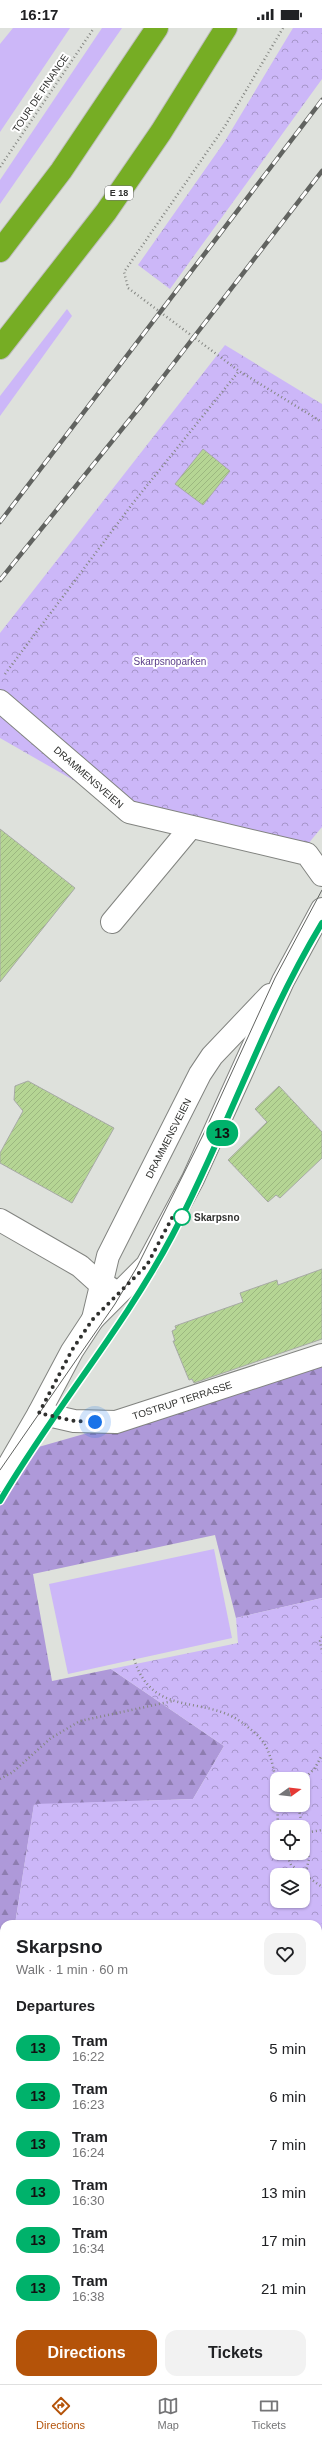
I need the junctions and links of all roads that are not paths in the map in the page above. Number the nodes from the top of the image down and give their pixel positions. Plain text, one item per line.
1 (157, 28) edge
2 (226, 28) edge
3 (0, 251) edge
4 (0, 348) edge
5 (0, 701) edge
6 (191, 827) junction
7 (322, 875) edge
8 (322, 909) edge
9 (112, 922) dead end
10 (283, 981) junction
11 (0, 1220) edge
12 (100, 1284) junction
13 (122, 1293) junction
14 (93, 1319) junction
15 (322, 1355) edge
16 (39, 1413) junction
17 (0, 1480) edge

1 - 3 highway
2 - 4 highway, E 18
5 - 6 street, DRAMMENSVEIEN
6 - 7 street, DRAMMENSVEIEN
6 - 9 street
8 - 10 street, DRAMMENSVEIEN
10 - 12 street, DRAMMENSVEIEN
10 - 13 street, DRAMMENSVEIEN
11 - 12 street
12 - 13 street
12 - 14 street, DRAMMENSVEIEN
13 - 14 street, DRAMMENSVEIEN
14 - 16 street, DRAMMENSVEIEN
15 - 16 street, TOSTRUP TERRASSE
16 - 17 street, DRAMMENSVEIEN

